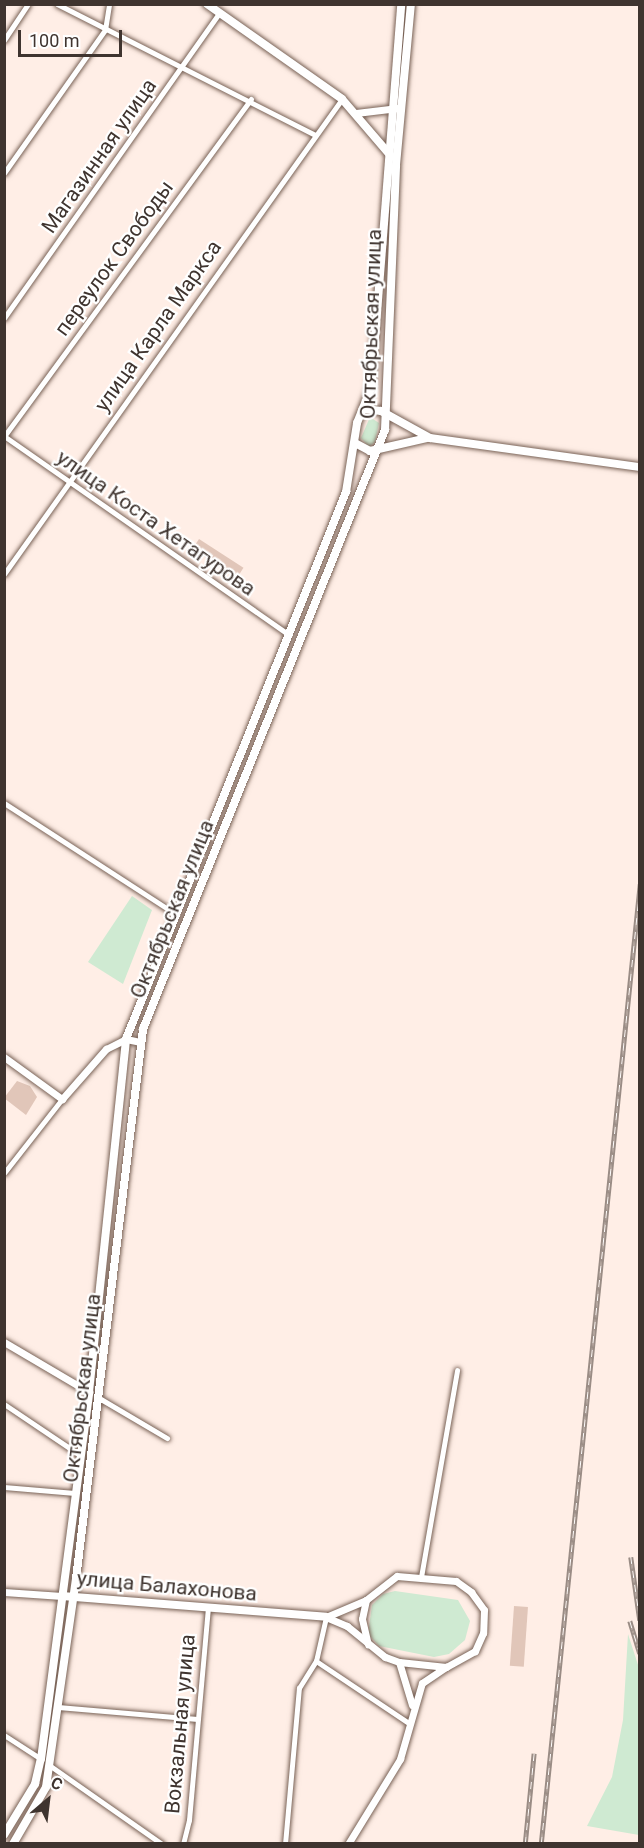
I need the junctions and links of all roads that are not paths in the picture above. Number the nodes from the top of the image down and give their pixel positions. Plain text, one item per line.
1 (28, 4) edge
2 (57, 4) edge
3 (109, 4) edge
4 (207, 4) edge
5 (401, 4) edge
6 (411, 4) edge
7 (219, 13) junction
8 (105, 30) junction
9 (4, 40) edge
10 (182, 67) junction
11 (251, 99) junction
12 (342, 99) junction
13 (400, 107) junction
14 (389, 109) junction
15 (356, 112) junction
16 (315, 135) junction
17 (387, 150) junction
18 (396, 165) junction
19 (4, 173) edge
20 (4, 318) edge
21 (365, 409) junction
22 (384, 414) junction
23 (4, 436) edge
24 (430, 438) junction
25 (355, 443) junction
26 (376, 449) junction
27 (639, 467) edge
28 (67, 483) junction
29 (4, 574) edge
30 (289, 635) junction
31 (5, 804) edge
32 (179, 915) junction
33 (126, 1039) junction
34 (140, 1042) junction
35 (4, 1057) edge
36 (62, 1100) junction
37 (4, 1173) edge
38 (4, 1342) edge
39 (457, 1370) dead end
40 (89, 1392) junction
41 (99, 1398) junction
42 (4, 1404) edge
43 (167, 1438) dead end
44 (80, 1455) junction
45 (4, 1487) edge
46 (75, 1493) junction
47 (421, 1577) junction
48 (4, 1592) edge
49 (62, 1596) junction
50 (74, 1597) junction
51 (366, 1600) junction
52 (208, 1608) junction
53 (326, 1617) junction
54 (368, 1644) junction
55 (316, 1661) junction
56 (399, 1662) junction
57 (446, 1667) junction
58 (412, 1705) junction
59 (58, 1707) junction
60 (197, 1719) junction
61 (410, 1724) junction
62 (4, 1735) edge
63 (41, 1759) junction
64 (49, 1765) junction
65 (4, 1835) edge
66 (13, 1844) edge
67 (162, 1844) edge
68 (183, 1844) edge
69 (285, 1844) edge
70 (348, 1844) edge

1 - 9 street
2 - 8 street
3 - 8 street
4 - 7 main road
5 - 14 main road, Октябрьская улица
6 - 13 main road, Октябрьская улица
7 - 10 street, Магазинная улица
7 - 12 main road
8 - 10 street
8 - 19 street
10 - 11 street
10 - 20 street, Магазинная улица
11 - 16 street
11 - 23 street, переулок Свободы
12 - 15 main road
12 - 16 street, улица Карла Маркса
13 - 14 street
13 - 18 main road, Октябрьская улица
14 - 15 street
14 - 17 main road, Октябрьская улица
15 - 17 main road
16 - 28 street, улица Карла Маркса
17 - 18 main road
17 - 21 main road, Октябрьская улица
18 - 22 main road, Октябрьская улица
21 - 22 main road
21 - 25 main road, Октябрьская улица
22 - 24 main road
22 - 26 main road, Октябрьская улица
23 - 28 street, улица Коста Хетагурова
24 - 26 main road
24 - 27 main road
25 - 26 main road
25 - 30 main road, Октябрьская улица
26 - 34 main road, Октябрьская улица
28 - 29 street, улица Карла Маркса
28 - 30 street, улица Коста Хетагурова
30 - 32 main road, Октябрьская улица
31 - 32 street
32 - 33 main road, Октябрьская улица
33 - 34 street
33 - 36 street
33 - 40 main road, Октябрьская улица
34 - 41 main road, Октябрьская улица
35 - 36 street
36 - 37 street
38 - 40 street
39 - 47 street
40 - 44 main road, Октябрьская улица
41 - 43 street
41 - 50 main road, Октябрьская улица
42 - 44 street
44 - 46 main road, Октябрьская улица
45 - 46 street
46 - 49 main road, Октябрьская улица
47 - 51 street, улица Балахонова
47 - 57 street, улица Балахонова
48 - 49 street, улица Балахонова
49 - 50 main road, улица Балахонова
49 - 63 main road, Октябрьская улица
50 - 52 main road, улица Балахонова
50 - 59 main road, Октябрьская улица
51 - 53 street, улица Балахонова
51 - 54 street
52 - 53 main road, улица Балахонова
52 - 60 street, Вокзальная улица
53 - 54 street, улица Балахонова
53 - 55 street
54 - 56 street, улица Балахонова
55 - 61 street
55 - 69 street
56 - 57 street, улица Балахонова
56 - 58 street
57 - 58 street
58 - 61 street
59 - 60 street
59 - 64 main road, Октябрьская улица
60 - 68 street, Вокзальная улица
61 - 70 street
62 - 63 street
63 - 65 main road, Октябрьская улица
64 - 66 main road, Октябрьская улица
64 - 67 street

